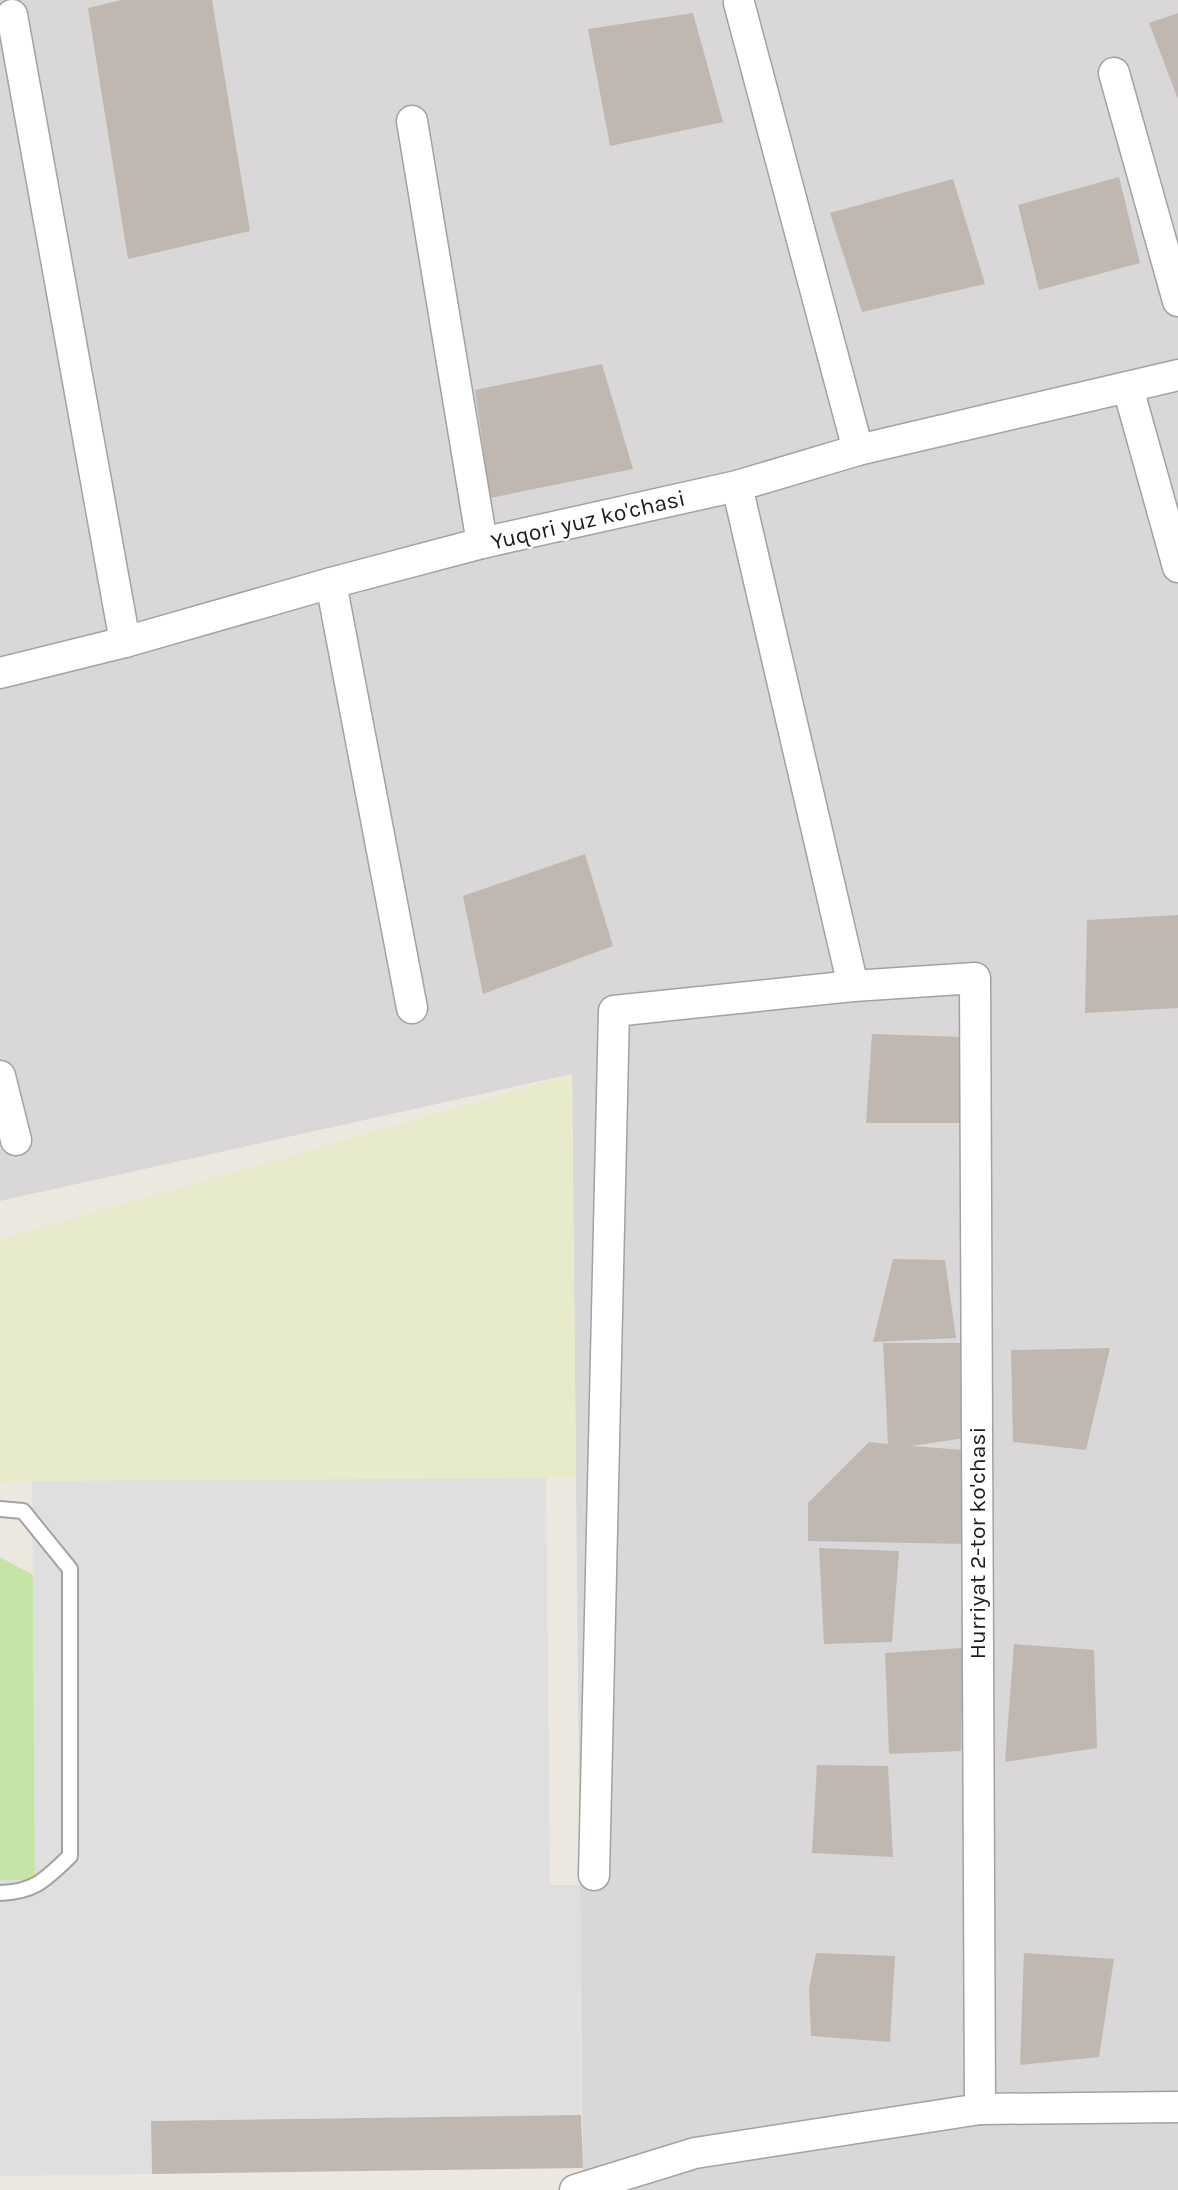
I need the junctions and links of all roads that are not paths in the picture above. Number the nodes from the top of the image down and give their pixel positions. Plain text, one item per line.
1 (739, 3) dead end
2 (12, 15) dead end
3 (1114, 73) dead end
4 (412, 121) dead end
5 (1178, 301) edge
6 (1178, 375) edge
7 (1128, 388) junction
8 (858, 450) junction
9 (737, 486) junction
10 (482, 544) junction
11 (1178, 567) edge
12 (331, 583) junction
13 (125, 642) junction
14 (0, 673) edge
15 (853, 986) junction
16 (412, 1008) dead end
17 (0, 1076) edge
18 (16, 1140) dead end
19 (0, 1509) edge
20 (594, 1875) dead end
21 (0, 1893) edge
22 (1178, 2107) edge
23 (980, 2109) junction
24 (575, 2190) edge

1 - 8 street
2 - 13 street
3 - 5 street
4 - 10 street
6 - 7 street, Yuqori yuz ko'chasi
7 - 8 street, Yuqori yuz ko'chasi
7 - 11 street
8 - 9 street, Yuqori yuz ko'chasi
9 - 10 street, Yuqori yuz ko'chasi
9 - 15 street
10 - 12 street, Yuqori yuz ko'chasi
12 - 13 street, Yuqori yuz ko'chasi
12 - 16 street
13 - 14 street, Yuqori yuz ko'chasi
15 - 20 street
15 - 23 street, Hurriyat 2-tor ko'chasi
17 - 18 street
19 - 21 lane
22 - 23 street
23 - 24 street

